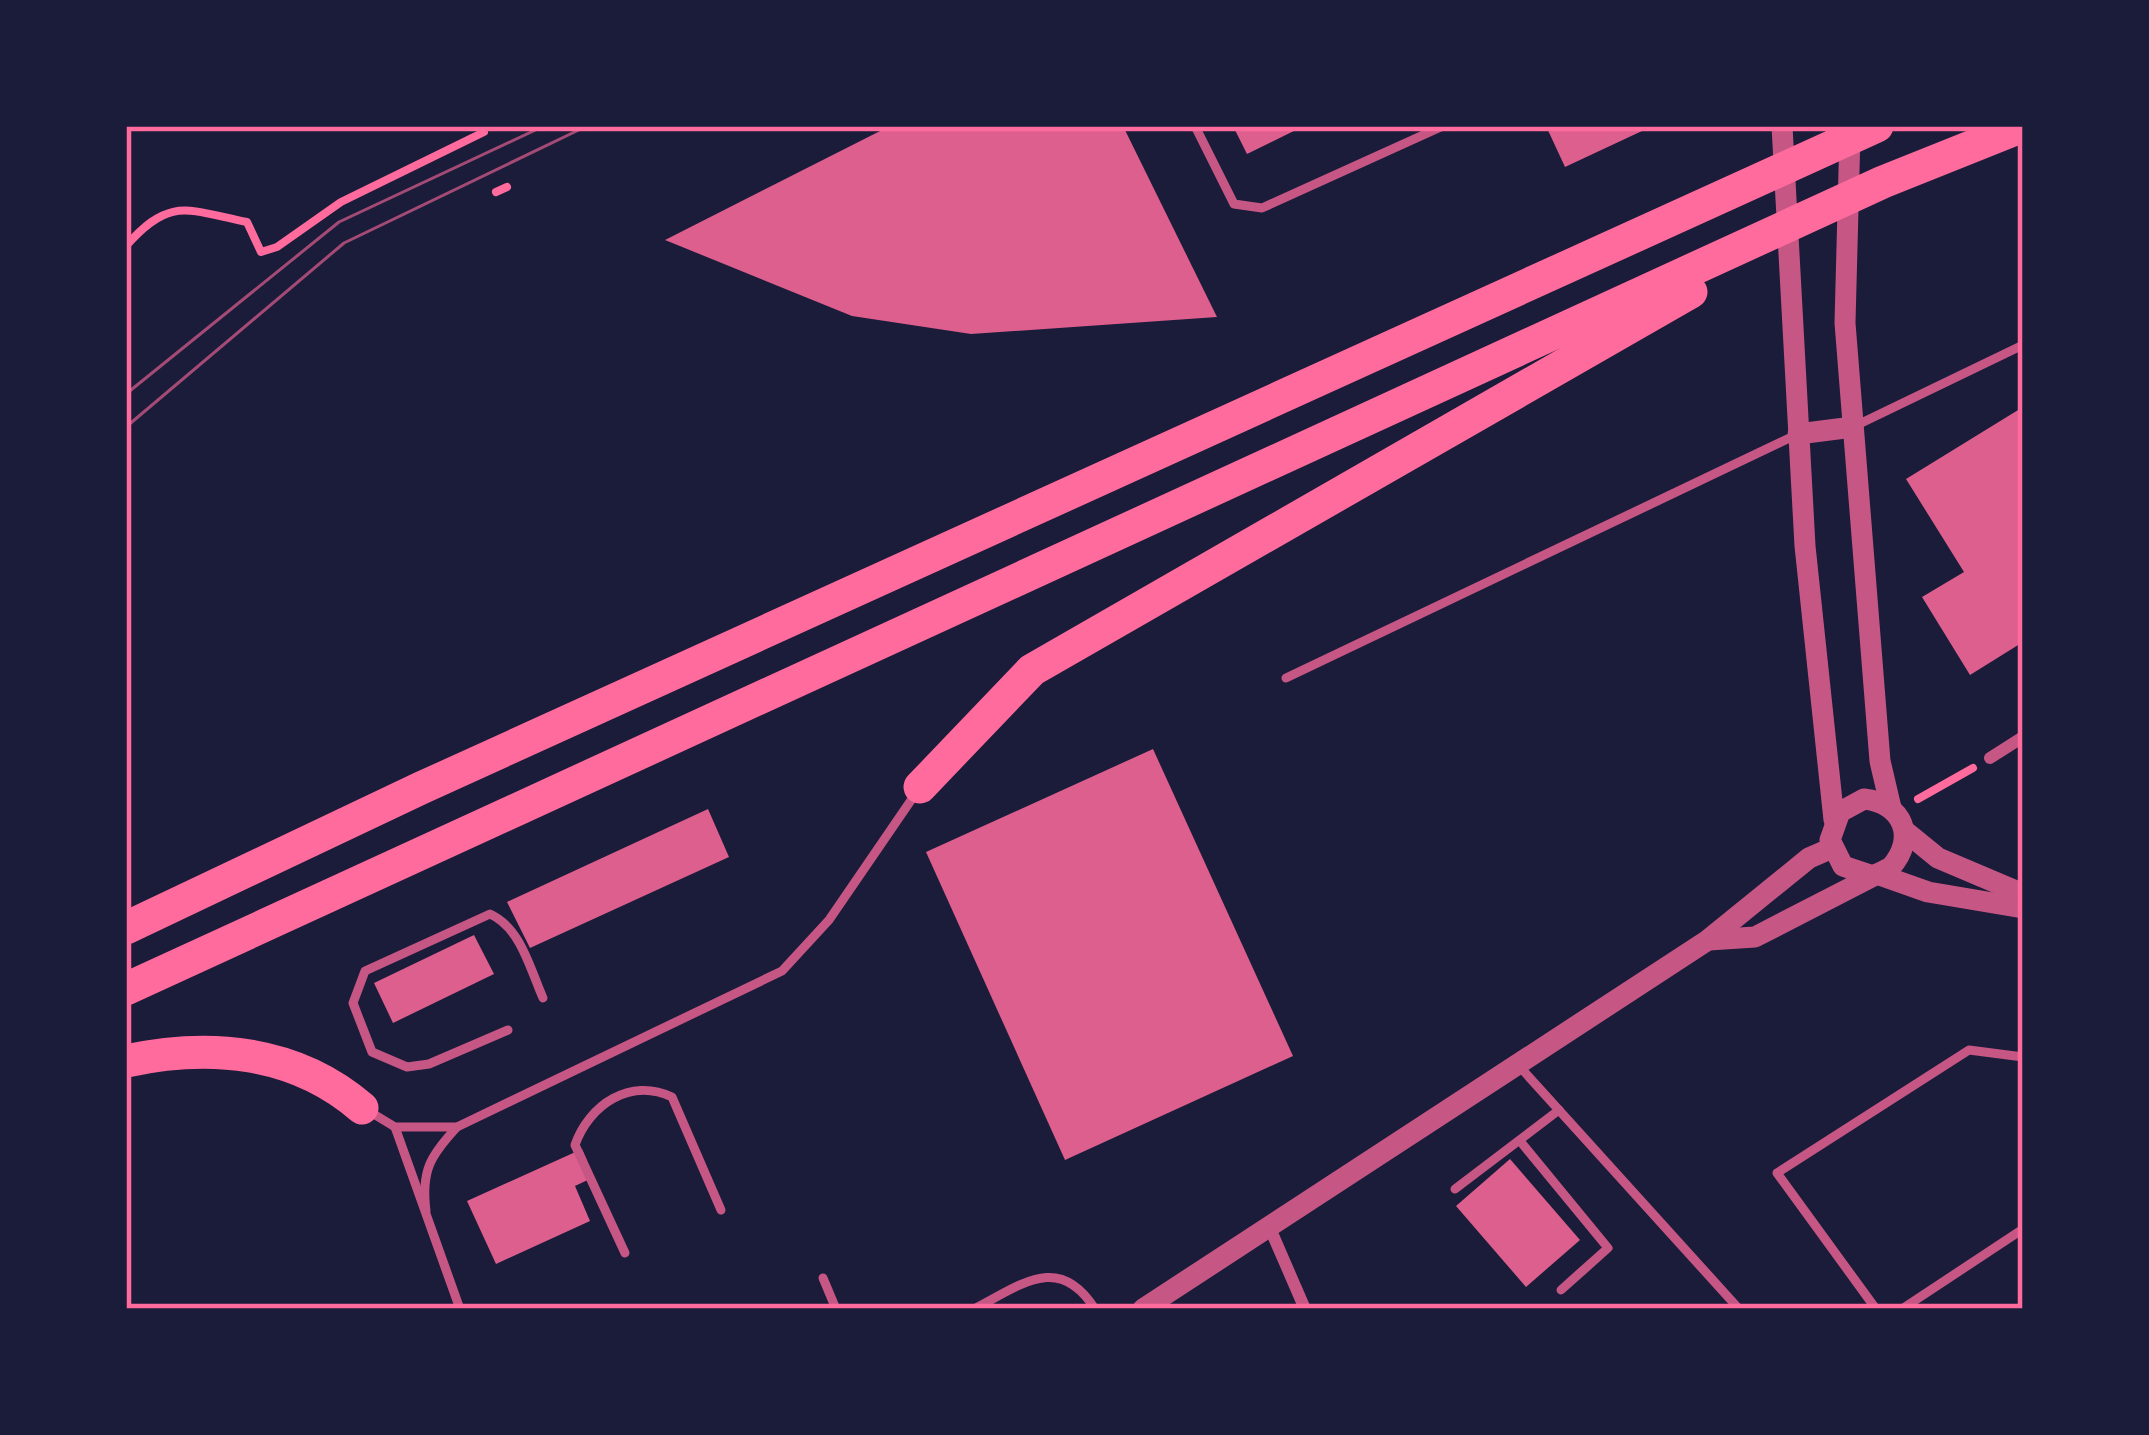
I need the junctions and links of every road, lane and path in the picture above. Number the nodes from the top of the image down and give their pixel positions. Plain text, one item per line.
1 (1196, 126) edge
2 (1443, 126) edge
3 (1782, 126) edge
4 (1850, 126) edge
5 (1877, 126) edge
6 (2023, 126) edge
7 (484, 132) dead end
8 (507, 187) dead end
9 (496, 192) dead end
10 (126, 246) edge
11 (1731, 261) junction
12 (2023, 345) edge
13 (1853, 427) junction
14 (1798, 434) junction
15 (1286, 678) dead end
16 (2023, 737) edge
17 (1990, 758) joint
18 (920, 788) joint
19 (1898, 817) junction
20 (1834, 820) junction
21 (1832, 848) junction
22 (1874, 874) junction
23 (2023, 894) edge
24 (2023, 908) edge
25 (126, 928) edge
26 (1708, 940) junction
27 (126, 989) edge
28 (543, 998) dead end
29 (508, 1030) dead end
30 (2023, 1057) edge
31 (126, 1061) edge
32 (1516, 1063) junction
33 (362, 1108) joint
34 (1559, 1110) junction
35 (395, 1127) junction
36 (458, 1127) junction
37 (1520, 1141) junction
38 (1455, 1189) dead end
39 (721, 1210) dead end
40 (1269, 1226) junction
41 (2023, 1229) edge
42 (428, 1231) junction
43 (625, 1253) dead end
44 (823, 1279) dead end
45 (1561, 1290) dead end
46 (460, 1309) edge
47 (836, 1309) edge
48 (974, 1309) edge
49 (1095, 1309) edge
50 (1143, 1309) edge
51 (1305, 1309) edge
52 (1738, 1309) edge
53 (1876, 1309) edge
54 (1902, 1309) edge

1 - 2 lane
3 - 14 street
4 - 13 street
5 - 25 highway
6 - 11 highway
7 - 10 path
8 - 9 path
11 - 18 highway
11 - 27 highway
12 - 13 lane
13 - 14 street
13 - 19 street
14 - 15 lane
14 - 20 street
16 - 17 street
17 - 19 path
18 - 36 lane
19 - 20 street
19 - 22 street
19 - 23 street
20 - 21 street
21 - 22 street
21 - 26 street
22 - 24 street
22 - 26 street
26 - 32 street
28 - 29 lane
30 - 53 lane
31 - 33 highway
32 - 34 lane
32 - 40 street
33 - 35 lane
34 - 37 lane
34 - 52 lane
35 - 36 lane
35 - 42 lane
36 - 42 lane
37 - 38 lane
37 - 45 lane
39 - 43 lane
40 - 50 street
40 - 51 street
41 - 54 lane
42 - 46 lane
44 - 47 lane
48 - 49 lane

